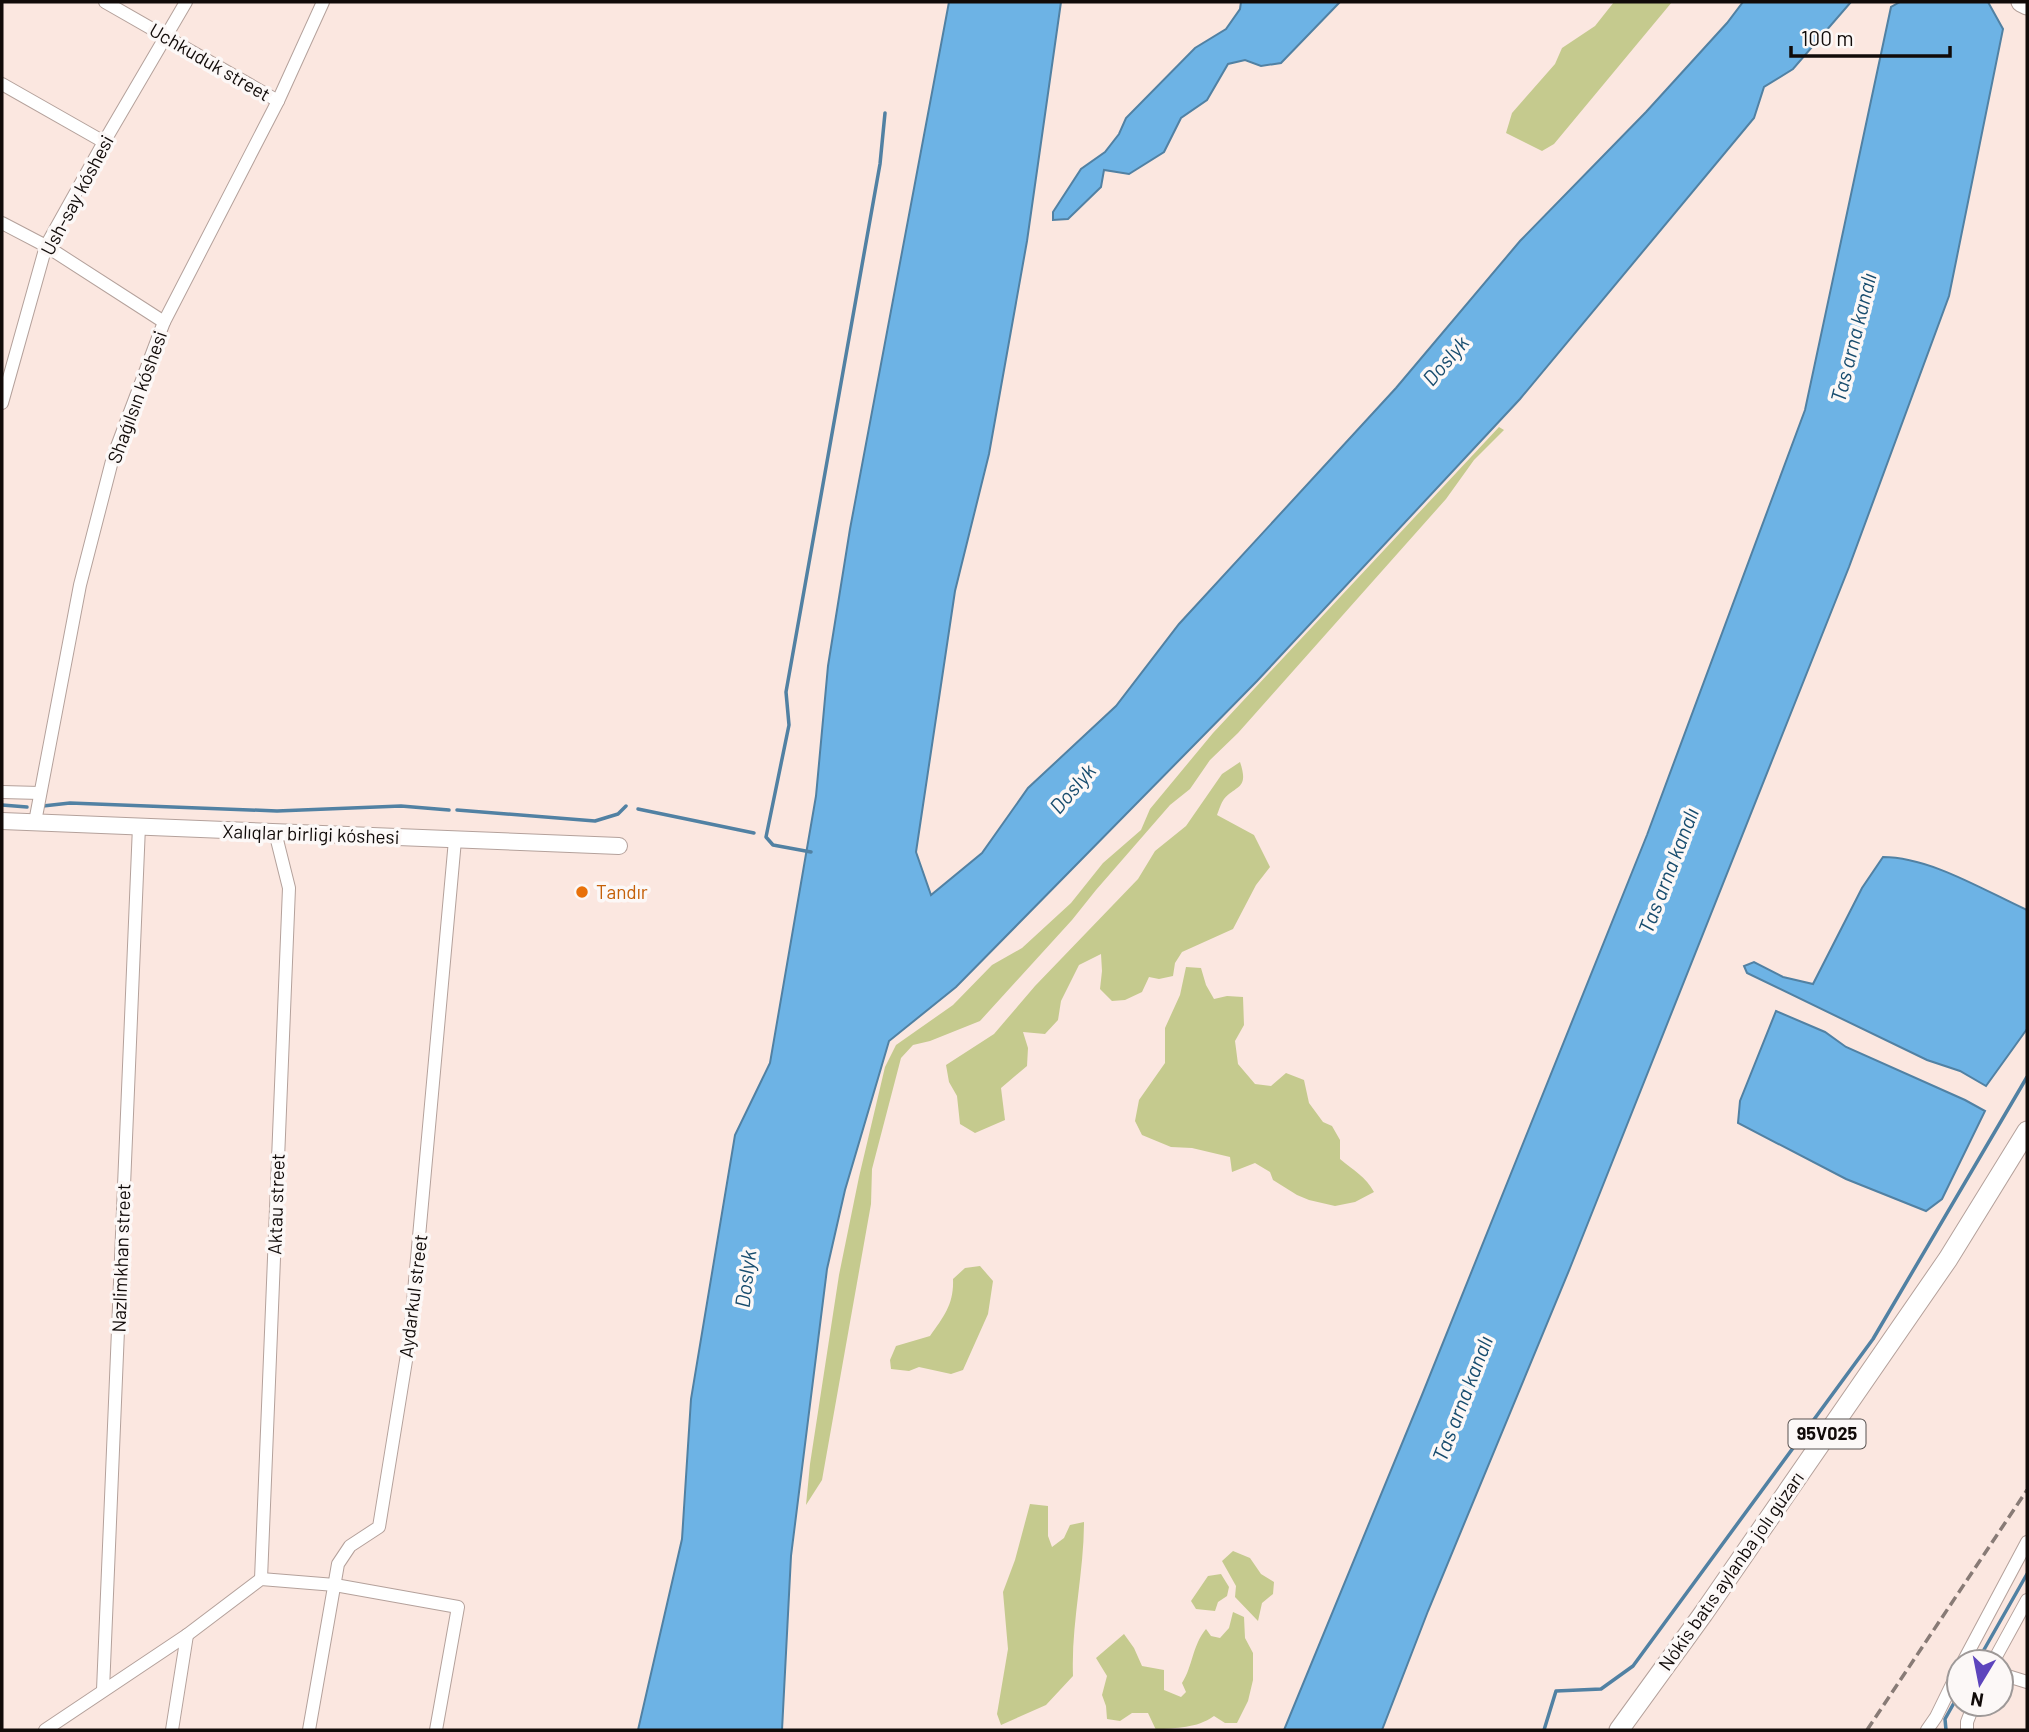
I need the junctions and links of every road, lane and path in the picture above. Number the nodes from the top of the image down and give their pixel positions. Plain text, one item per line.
1 (105, 2) edge
2 (186, 2) edge
3 (323, 2) edge
4 (2021, 2) edge
5 (2027, 5) edge
6 (165, 36) junction
7 (2, 84) edge
8 (278, 101) junction
9 (104, 142) junction
10 (2, 223) edge
11 (46, 247) junction
12 (164, 323) junction
13 (2, 403) edge
14 (2, 792) edge
15 (40, 793) junction
16 (2, 821) edge
17 (36, 822) junction
18 (139, 827) junction
19 (275, 832) junction
20 (455, 840) junction
21 (619, 846) dead end
22 (2027, 1131) edge
23 (2027, 1542) edge
24 (261, 1579) junction
25 (335, 1584) junction
26 (2027, 1600) edge
27 (187, 1635) junction
28 (1970, 1648) edge
29 (2001, 1648) edge
30 (103, 1690) junction
31 (1945, 1699) edge
32 (46, 1730) edge
33 (172, 1730) edge
34 (309, 1730) edge
35 (436, 1730) edge
36 (1619, 1730) edge
37 (1927, 1730) edge

1 - 6 street, Uchkuduk street
2 - 6 street, Ush-say kóshesi
3 - 8 street, Shaǵılsın kóshesi
4 - 5 main road
6 - 8 street, Uchkuduk street
6 - 9 street, Ush-say kóshesi
7 - 9 street
8 - 12 street, Shaǵılsın kóshesi
9 - 11 street, Ush-say kóshesi
10 - 11 street
11 - 12 street
11 - 13 street, Ush-say kóshesi
12 - 15 street, Shaǵılsın kóshesi
14 - 15 street
15 - 17 street, Shaǵılsın kóshesi
16 - 17 street, Xalıqlar birligi kóshesi
17 - 18 street, Xalıqlar birligi kóshesi
18 - 19 street, Xalıqlar birligi kóshesi
18 - 30 street, Nazlimkhan street
19 - 20 street, Xalıqlar birligi kóshesi
19 - 24 street, Aktau street
20 - 21 street, Xalıqlar birligi kóshesi
20 - 25 street, Aydarkul street
22 - 36 main road, Nókis batıs aylanba jolı gúzarı / 95V025
23 - 28 street
24 - 25 street
24 - 27 street
25 - 34 street, Aydarkul street
25 - 35 street
26 - 29 street
27 - 30 street
27 - 33 street
30 - 32 street
31 - 37 street

